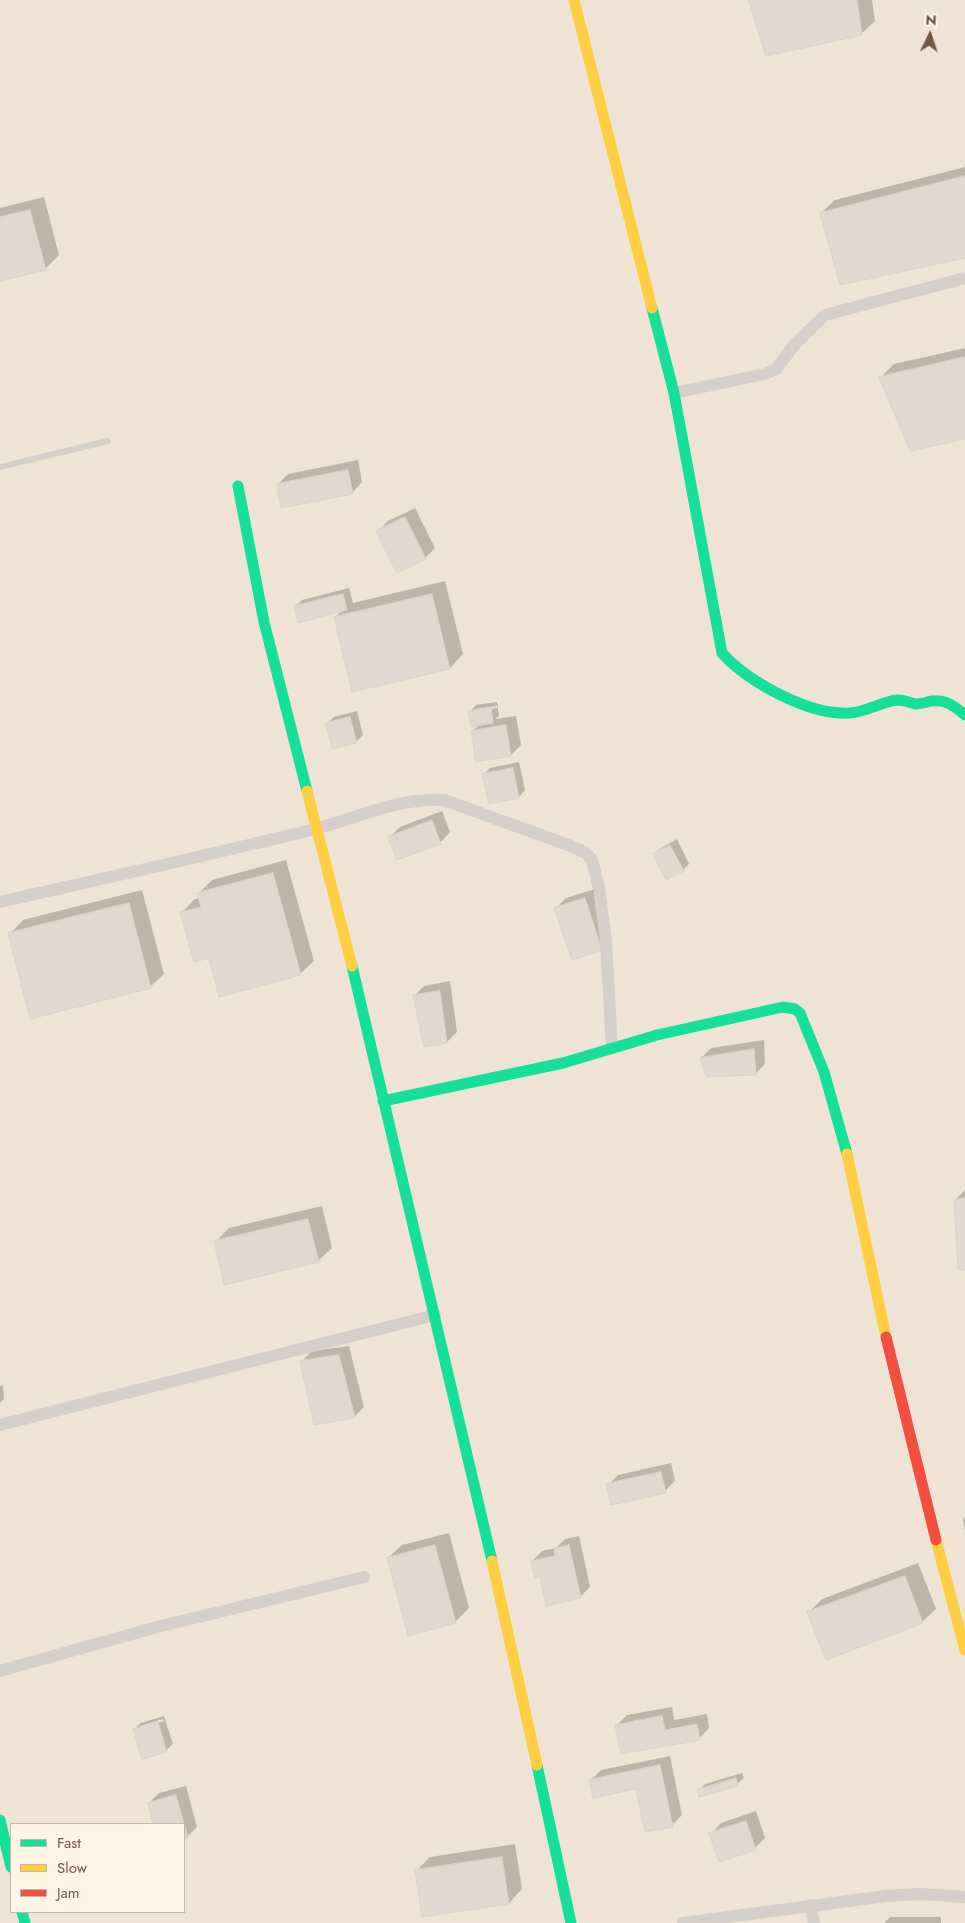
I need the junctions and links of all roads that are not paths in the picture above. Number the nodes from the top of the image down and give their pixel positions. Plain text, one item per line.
1 (574, 0) edge
2 (965, 278) edge
3 (674, 393) junction
4 (108, 441) dead end
5 (0, 467) edge
6 (238, 486) dead end
7 (965, 715) edge
8 (316, 828) junction
9 (0, 902) edge
10 (612, 1048) junction
11 (383, 1101) junction
12 (434, 1316) junction
13 (0, 1425) edge
14 (364, 1577) dead end
15 (965, 1650) edge
16 (0, 1671) edge
17 (0, 1820) edge
18 (10, 1863) edge
19 (965, 1897) edge
20 (810, 1905) junction
21 (571, 1923) edge
22 (683, 1923) edge
23 (814, 1923) edge

1 - 3 street
2 - 3 street
3 - 7 street
4 - 5 lane
6 - 8 street
8 - 9 street
8 - 10 street
8 - 11 street
10 - 11 street
10 - 15 street
11 - 12 street
12 - 13 street
12 - 21 street
14 - 16 street
17 - 18 street
19 - 20 street
20 - 22 street
20 - 23 street

